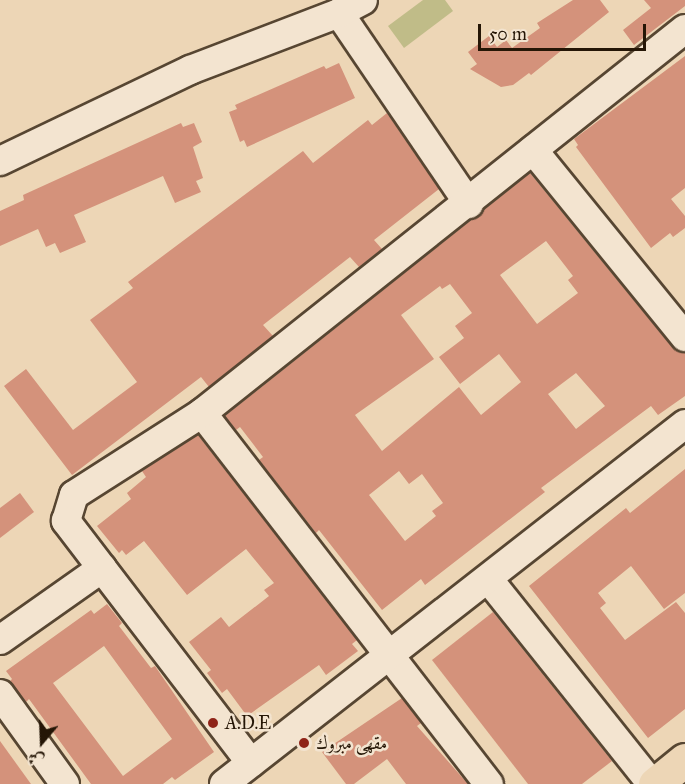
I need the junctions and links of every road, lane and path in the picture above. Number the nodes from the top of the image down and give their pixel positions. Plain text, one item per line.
1 (351, 7) edge
2 (685, 29) edge
3 (533, 150) junction
4 (0, 161) edge
5 (469, 204) junction
6 (685, 337) edge
7 (202, 413) junction
8 (685, 424) edge
9 (102, 567) junction
10 (489, 580) junction
11 (0, 640) edge
12 (387, 655) junction
13 (0, 694) edge
14 (685, 760) edge
15 (251, 763) junction
16 (65, 784) edge
17 (224, 784) edge
18 (489, 784) edge
19 (653, 784) edge

1 - 4 street
1 - 5 street
2 - 3 street
3 - 5 street
3 - 6 street
5 - 7 street
7 - 9 street
7 - 12 street
8 - 10 street
9 - 11 street
9 - 15 street
10 - 12 street
10 - 19 street
12 - 15 street
12 - 18 street
13 - 16 street
14 - 19 main road
15 - 17 street

